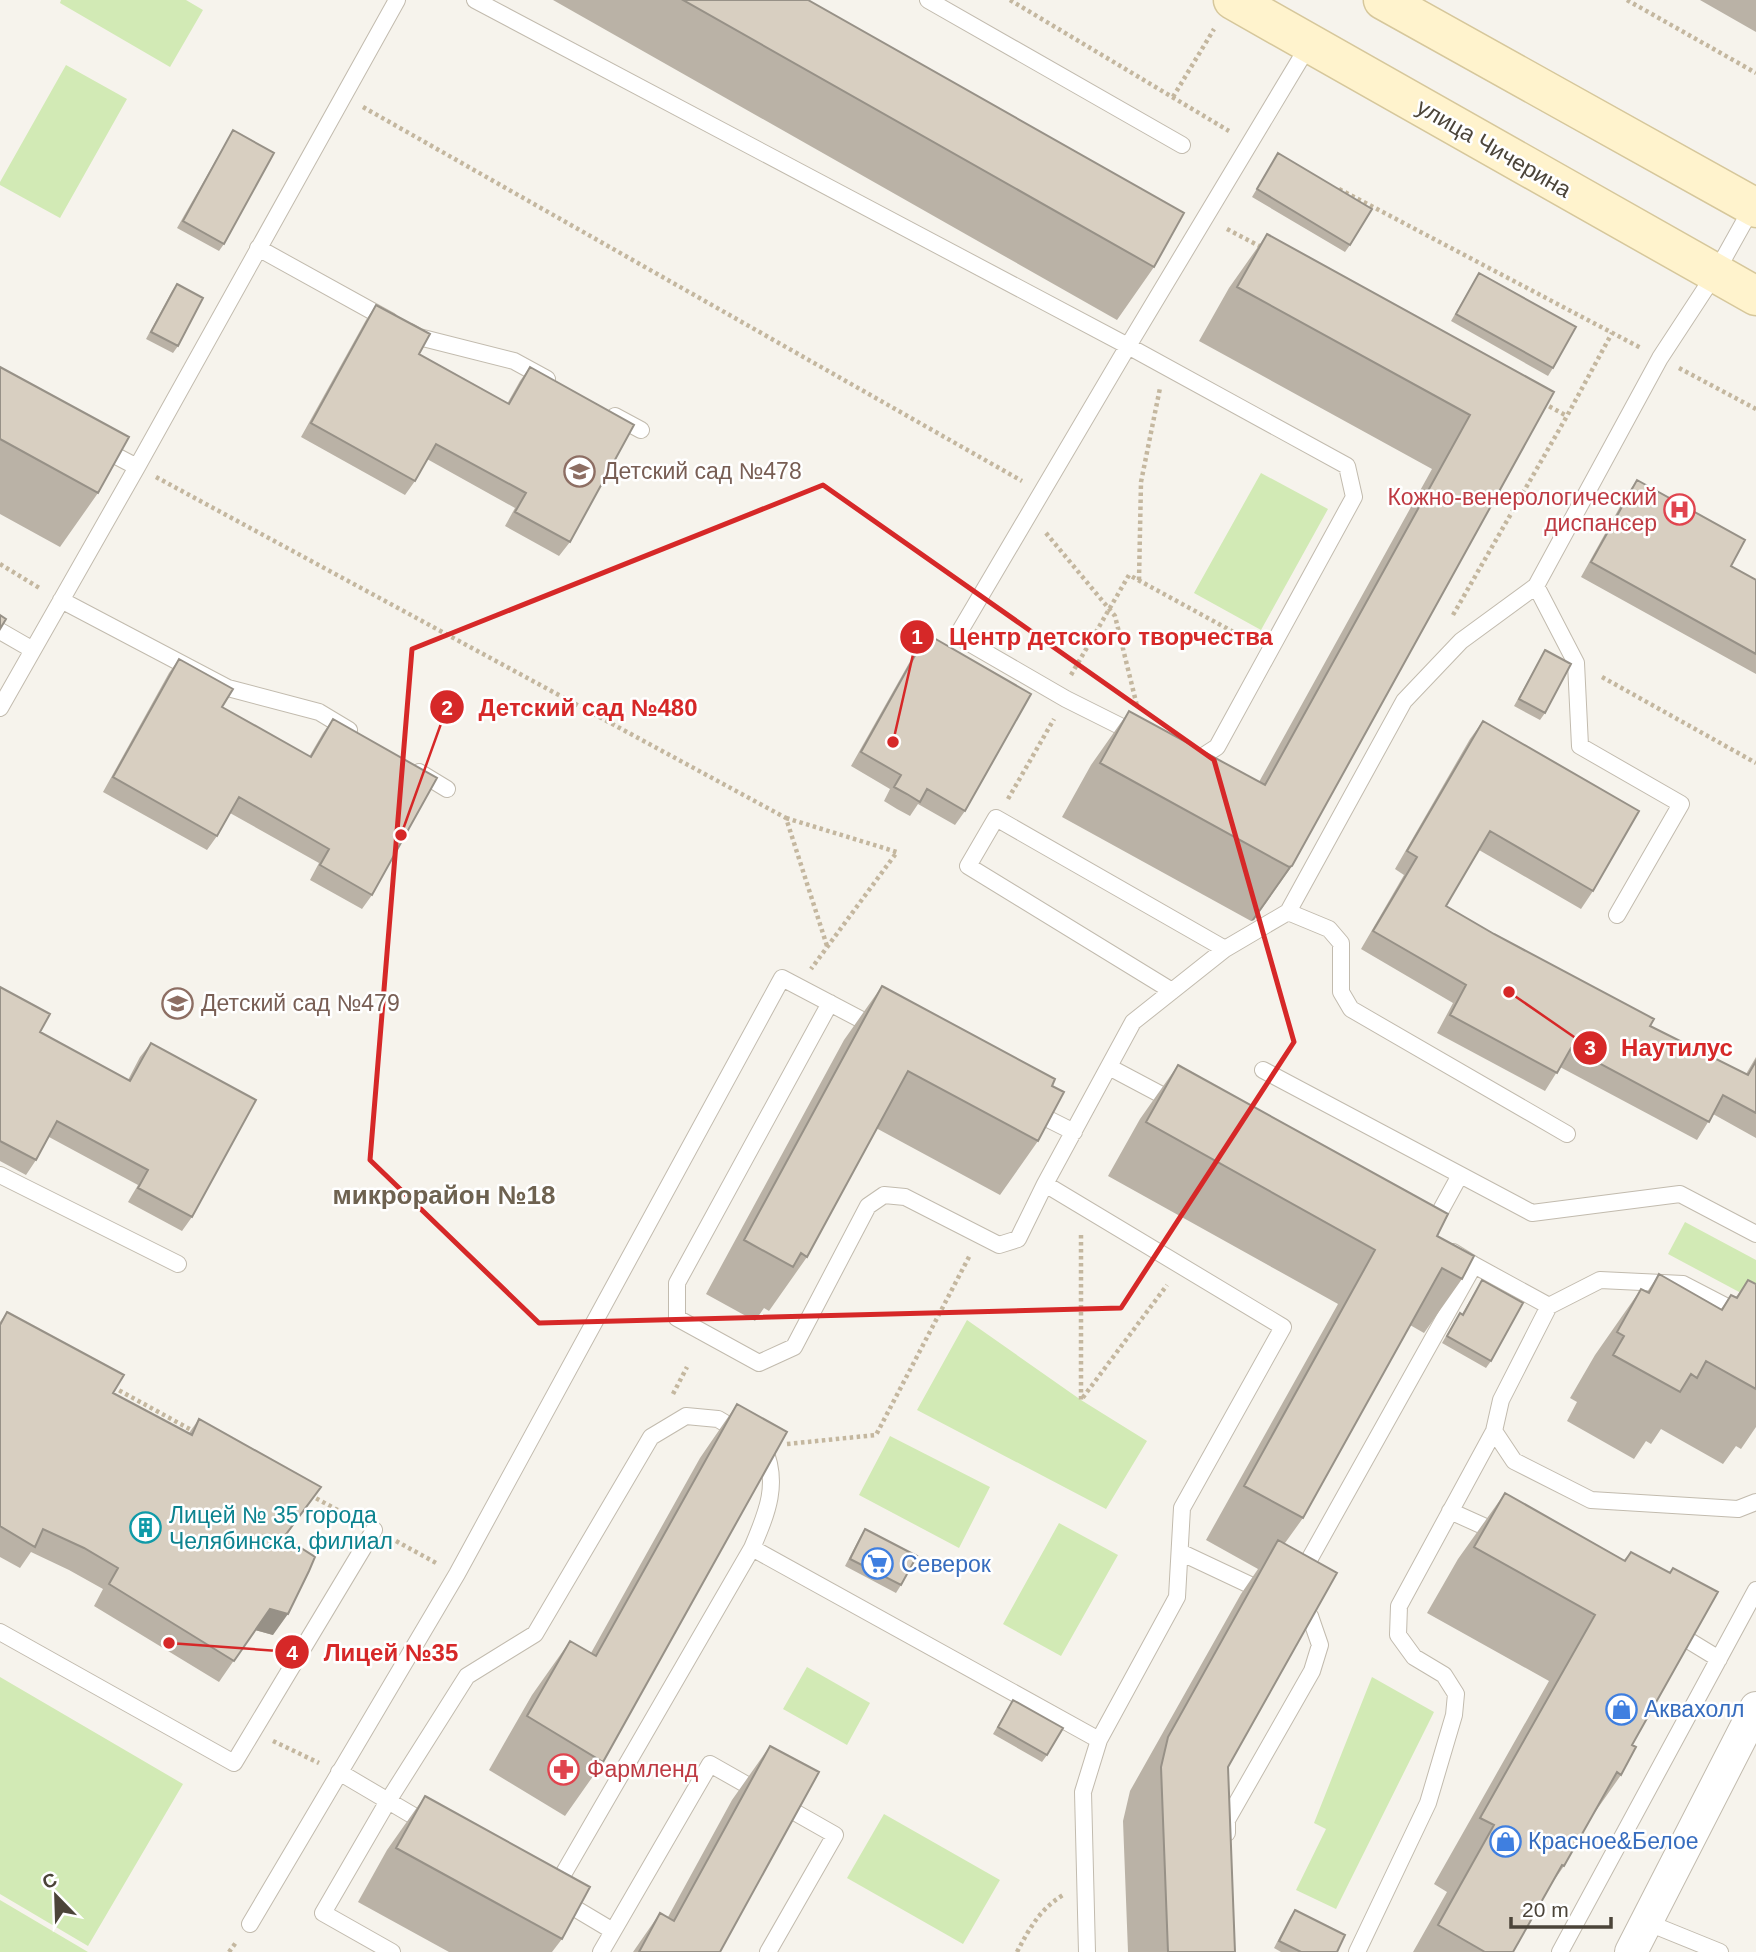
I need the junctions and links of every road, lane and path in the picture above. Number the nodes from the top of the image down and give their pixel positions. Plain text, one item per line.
1 (397, 0) edge
2 (475, 0) edge
3 (928, 0) edge
4 (1010, 0) edge
5 (1382, 0) edge
6 (1627, 0) edge
7 (1226, 11) edge
8 (1310, 43) junction
9 (1756, 73) edge
10 (344, 96) junction
11 (1173, 97) junction
12 (1249, 143) junction
13 (1182, 145) dead end
14 (1334, 187) edge
15 (1755, 207) edge
16 (1205, 217) junction
17 (258, 248) junction
18 (1265, 250) edge
19 (1715, 274) junction
20 (1756, 296) edge
21 (1612, 332) junction
22 (1128, 346) junction
23 (1660, 358) junction
24 (1164, 367) junction
25 (560, 386) edge
26 (1542, 403) edge
27 (1756, 409) edge
28 (606, 411) edge
29 (1567, 416) junction
30 (641, 430) dead end
31 (80, 436) edge
32 (137, 467) junction
33 (1041, 492) junction
34 (1028, 514) junction
35 (0, 564) edge
36 (1139, 580) junction
37 (1536, 586) junction
38 (61, 600) junction
39 (1110, 607) junction
40 (1451, 618) edge
41 (0, 631) edge
42 (33, 650) junction
43 (1269, 652) junction
44 (1576, 663) junction
45 (1063, 698) junction
46 (0, 708) edge
47 (1145, 738) joint
48 (365, 740) edge
49 (1178, 754) edge
50 (401, 761) edge
51 (1756, 763) edge
52 (447, 789) dead end
53 (786, 818) junction
54 (996, 818) junction
55 (1288, 912) junction
56 (1617, 915) dead end
57 (827, 946) junction
58 (1225, 949) junction
59 (799, 987) junction
60 (1172, 991) junction
61 (830, 1003) junction
62 (891, 1036) edge
63 (1109, 1067) junction
64 (1264, 1070) dead end
65 (1013, 1100) edge
66 (1195, 1112) edge
67 (1073, 1132) junction
68 (1567, 1134) dead end
69 (0, 1175) edge
70 (1460, 1175) junction
71 (1045, 1184) junction
72 (1081, 1206) junction
73 (1756, 1234) edge
74 (981, 1236) junction
75 (178, 1264) dead end
76 (1474, 1265) junction
77 (1181, 1266) junction
78 (1549, 1306) junction
79 (1756, 1322) edge
80 (109, 1384) edge
81 (1494, 1431) junction
82 (205, 1437) edge
83 (764, 1447) junction
84 (302, 1490) edge
85 (1756, 1502) edge
86 (1450, 1510) junction
87 (374, 1530) junction
88 (1511, 1539) edge
89 (752, 1548) junction
90 (1180, 1552) junction
91 (457, 1574) junction
92 (1756, 1590) edge
93 (1285, 1602) junction
94 (1662, 1624) edge
95 (0, 1632) edge
96 (1719, 1659) junction
97 (1756, 1708) edge
98 (253, 1731) junction
99 (1100, 1740) junction
100 (339, 1773) junction
101 (388, 1801) junction
102 (446, 1835) edge
103 (1228, 1847) edge
104 (1085, 1882) junction
105 (1646, 1922) junction
106 (250, 1924) dead end
107 (613, 1931) junction
108 (769, 1951) edge
109 (392, 1952) edge
110 (601, 1952) edge
111 (1017, 1952) edge
112 (1087, 1952) edge
113 (1357, 1952) edge
114 (1560, 1952) edge
115 (1631, 1952) edge
116 (1720, 1952) edge

1 - 10 lane
2 - 22 lane
3 - 13 lane
4 - 11 path
5 - 15 main road
6 - 9 path
7 - 8 main road, улица Чичерина
7 - 11 path
8 - 12 lane
8 - 19 main road, улица Чичерина
10 - 17 lane
10 - 33 path
11 - 12 path
12 - 16 lane
14 - 21 path
15 - 19 lane
16 - 18 path
16 - 22 lane
17 - 25 lane
17 - 32 lane
19 - 20 main road, улица Чичерина
19 - 23 lane
21 - 23 path
21 - 29 path
22 - 24 lane
22 - 33 lane
23 - 27 path
23 - 37 lane
24 - 36 path
24 - 43 lane
26 - 29 path
28 - 30 lane
29 - 40 path
31 - 32 lane
32 - 38 lane
32 - 53 path
33 - 34 lane
34 - 39 path
34 - 45 lane
35 - 38 path
36 - 39 path
36 - 43 path
37 - 44 lane
37 - 55 lane
38 - 42 lane
38 - 48 lane
39 - 45 path
39 - 47 path
41 - 42 lane
42 - 46 lane
43 - 49 lane
44 - 51 path
44 - 56 lane
45 - 47 lane
45 - 54 path
50 - 52 lane
53 - 57 path
53 - 57 path
54 - 58 lane
54 - 60 lane
55 - 58 lane
55 - 68 lane
57 - 59 path
58 - 60 lane
59 - 61 lane
59 - 91 lane
60 - 63 lane
61 - 62 lane
61 - 74 lane
63 - 66 lane
63 - 67 lane
64 - 70 lane
65 - 67 lane
67 - 71 lane
69 - 75 lane
70 - 73 lane
70 - 76 lane
71 - 72 lane
71 - 74 lane
72 - 77 lane
72 - 77 path
74 - 83 path
76 - 78 lane
76 - 93 lane
77 - 90 lane
78 - 79 lane
78 - 81 lane
80 - 82 path
81 - 85 lane
81 - 86 lane
83 - 89 lane
83 - 101 lane
84 - 87 path
86 - 88 lane
86 - 113 lane
87 - 91 path
87 - 98 lane
89 - 99 lane
89 - 107 lane
90 - 93 lane
90 - 99 lane
91 - 100 lane
92 - 96 lane
93 - 103 lane
94 - 96 lane
95 - 98 lane
96 - 114 lane
97 - 105 street
98 - 100 path
99 - 104 lane
100 - 101 lane
100 - 106 lane
101 - 102 lane
101 - 109 lane
104 - 111 path
104 - 112 lane
105 - 115 street
105 - 116 lane
107 - 108 lane
107 - 110 lane

